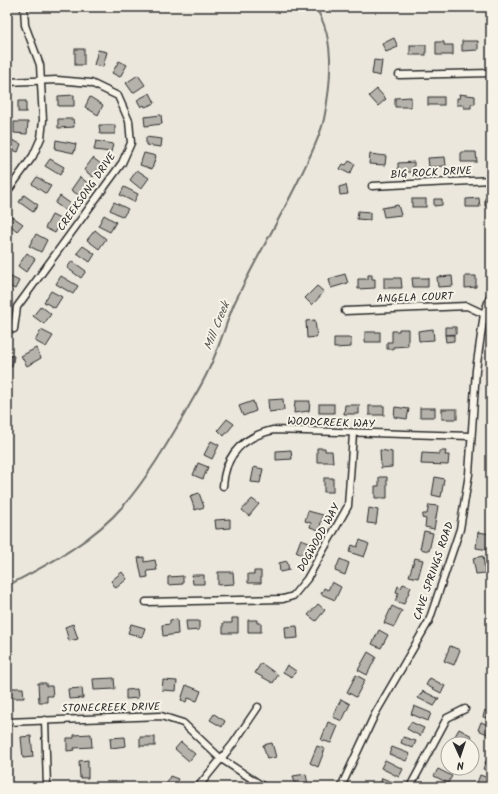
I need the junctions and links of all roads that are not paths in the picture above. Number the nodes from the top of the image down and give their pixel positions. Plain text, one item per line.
1 (24, 7) edge
2 (491, 73) edge
3 (399, 75) dead end
4 (41, 81) junction
5 (7, 82) edge
6 (491, 180) edge
7 (372, 186) dead end
8 (7, 192) edge
9 (491, 294) edge
10 (345, 311) dead end
11 (484, 314) junction
12 (14, 329) dead end
13 (353, 434) junction
14 (470, 436) junction
15 (223, 486) dead end
16 (146, 602) dead end
17 (258, 707) dead end
18 (465, 708) dead end
19 (44, 720) junction
20 (7, 722) edge
21 (220, 758) junction
22 (47, 787) edge
23 (198, 787) edge
24 (264, 787) edge
25 (341, 787) edge
26 (410, 787) edge

1 - 4 street
2 - 3 street
4 - 5 street, CREEKSONG DRIVE
4 - 8 street
4 - 12 street, CREEKSONG DRIVE
6 - 7 street, BIG ROCK DRIVE
9 - 11 street, CAVE SPRINGS ROAD
10 - 11 street, ANGELA COURT
11 - 14 street, CAVE SPRINGS ROAD
13 - 14 street, WOODCREEK WAY
13 - 15 street, WOODCREEK WAY
13 - 16 street, DOGWOOD WAY
14 - 25 street, CAVE SPRINGS ROAD
17 - 21 street
18 - 26 street
19 - 20 street, STONECREEK DRIVE
19 - 21 street, STONECREEK DRIVE
19 - 22 street
21 - 23 street
21 - 24 street, STONECREEK DRIVE

